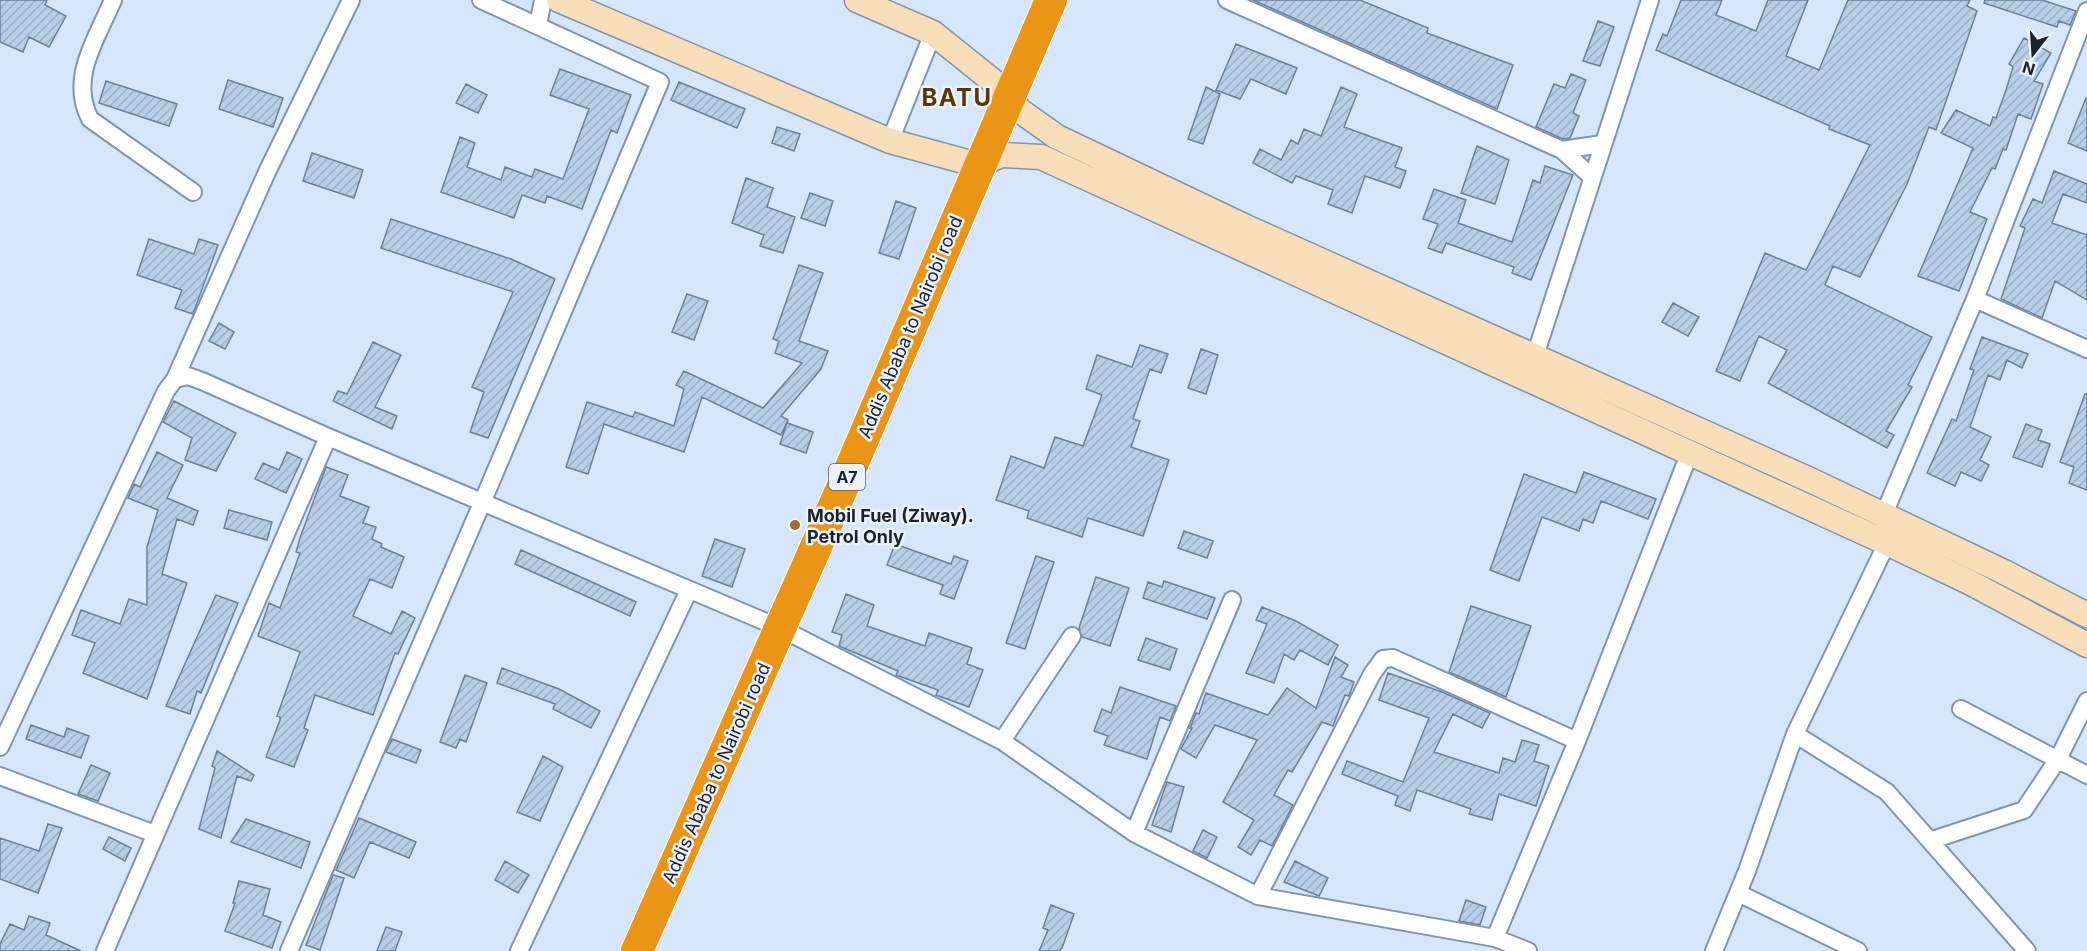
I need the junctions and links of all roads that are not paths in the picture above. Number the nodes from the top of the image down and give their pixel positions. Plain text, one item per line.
1 (113, 0) edge
2 (351, 0) edge
3 (481, 0) edge
4 (543, 0) edge
5 (559, 0) edge
6 (857, 0) edge
7 (1051, 0) edge
8 (1227, 0) edge
9 (1650, 0) edge
10 (2087, 11) edge
11 (538, 26) junction
12 (933, 33) junction
13 (1009, 94) junction
14 (890, 141) junction
15 (1602, 144) junction
16 (1562, 150) junction
17 (978, 165) junction
18 (1592, 177) junction
19 (193, 192) dead end
20 (1975, 299) junction
21 (2087, 349) edge
22 (1535, 356) junction
23 (1505, 368) junction
24 (175, 379) junction
25 (328, 437) junction
26 (1690, 452) junction
27 (482, 502) junction
28 (1884, 514) junction
29 (1887, 543) junction
30 (689, 590) junction
31 (1232, 600) dead end
32 (2087, 615) edge
33 (780, 628) junction
34 (1072, 636) dead end
35 (2087, 645) edge
36 (2087, 701) edge
37 (1961, 709) dead end
38 (1795, 734) junction
39 (1002, 741) junction
40 (1577, 741) junction
41 (0, 747) edge
42 (2058, 759) junction
43 (2087, 775) edge
44 (0, 776) edge
45 (1134, 833) junction
46 (155, 834) junction
47 (1932, 840) junction
48 (1738, 893) junction
49 (1258, 896) junction
50 (1495, 938) junction
51 (105, 951) edge
52 (289, 951) edge
53 (519, 951) edge
54 (637, 951) edge
55 (1528, 951) edge
56 (1714, 951) edge
57 (1858, 951) edge
58 (2027, 951) edge

1 - 19 street
2 - 24 street
3 - 11 street
4 - 11 street
5 - 14 main road
6 - 12 main road
7 - 13 highway, Addis Ababa to Nairobi road / A7
8 - 16 street
9 - 15 street
10 - 20 street
11 - 27 street
12 - 13 main road
12 - 14 street
13 - 17 highway, Addis Ababa to Nairobi road / A7
13 - 22 main road
14 - 17 main road
15 - 16 street
15 - 18 street
16 - 18 street
17 - 23 main road
17 - 33 highway, Addis Ababa to Nairobi road / A7
18 - 22 street
20 - 21 street
20 - 28 street
22 - 23 street
22 - 28 main road
23 - 26 main road
24 - 25 street
24 - 41 street
25 - 27 street
25 - 46 street
26 - 29 main road
26 - 40 street
27 - 30 street
27 - 52 street
28 - 29 street
28 - 32 main road
29 - 35 main road
29 - 38 street
30 - 33 street
30 - 53 street
31 - 45 street
33 - 39 street
33 - 54 highway, Addis Ababa to Nairobi road / A7
34 - 39 street
36 - 42 street
37 - 42 street
38 - 47 street
38 - 48 street
39 - 45 street
40 - 49 street
40 - 50 street
42 - 43 street
42 - 47 street
44 - 46 street
45 - 49 street
46 - 51 street
47 - 58 street
48 - 56 street
48 - 57 street
49 - 50 street
50 - 55 street

